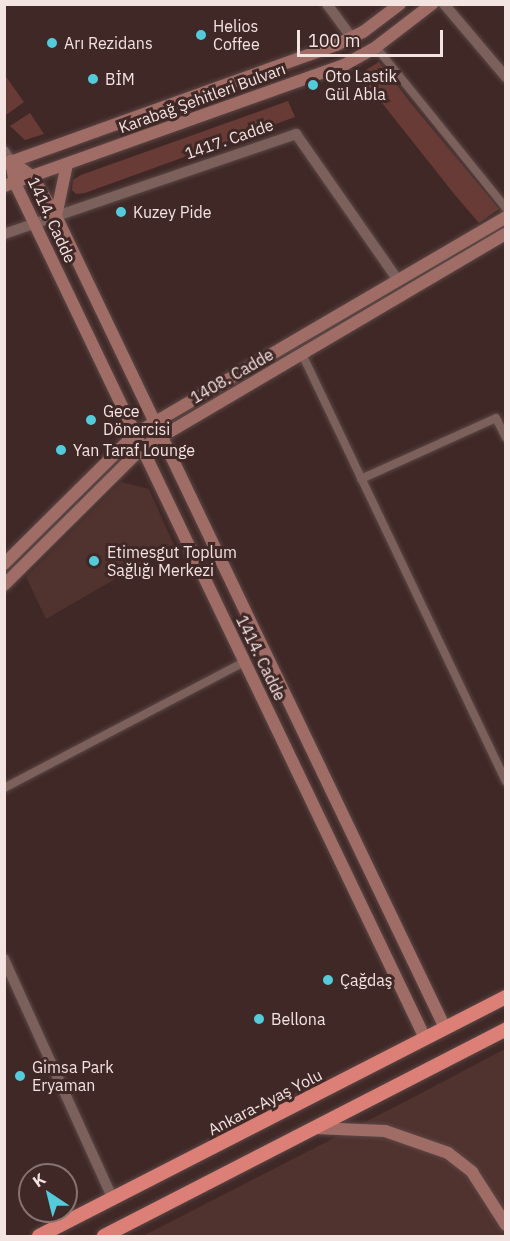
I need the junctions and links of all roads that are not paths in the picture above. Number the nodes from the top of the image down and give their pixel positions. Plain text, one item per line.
1 (327, 4) edge
2 (400, 4) edge
3 (432, 4) edge
4 (444, 4) edge
5 (352, 38) junction
6 (376, 47) junction
7 (506, 77) edge
8 (7, 159) edge
9 (67, 164) junction
10 (32, 176) junction
11 (10, 184) edge
12 (506, 208) edge
13 (56, 216) junction
14 (506, 217) edge
15 (34, 224) junction
16 (4, 234) edge
17 (506, 234) edge
18 (398, 280) junction
19 (302, 354) junction
20 (155, 423) junction
21 (135, 434) junction
22 (162, 436) junction
23 (506, 438) edge
24 (142, 448) junction
25 (361, 479) junction
26 (4, 564) edge
27 (4, 585) edge
28 (244, 662) junction
29 (506, 782) edge
30 (4, 788) edge
31 (4, 959) edge
32 (506, 997) edge
33 (445, 1028) junction
34 (506, 1029) edge
35 (425, 1038) junction
36 (314, 1128) junction
37 (113, 1199) junction
38 (506, 1225) edge
39 (39, 1236) edge
40 (104, 1236) edge

1 - 5 street
2 - 5 main road, Karabağ Şehitleri Bulvarı
3 - 6 main road, Karabağ Şehitleri Bulvarı
4 - 7 street
5 - 8 main road, Karabağ Şehitleri Bulvarı
6 - 9 main road, Karabağ Şehitleri Bulvarı
6 - 12 street
8 - 10 main road, 1414. Cadde
8 - 11 main road, 1414. Cadde
9 - 10 main road, Karabağ Şehitleri Bulvarı
9 - 13 main road
10 - 11 main road, Karabağ Şehitleri Bulvarı
10 - 13 main road, 1414. Cadde
11 - 15 main road, 1414. Cadde
13 - 15 street, 1417. Cadde
13 - 18 street, 1417. Cadde
13 - 20 main road, 1414. Cadde
14 - 18 main road, 1408. Cadde
15 - 16 street, 1417. Cadde
15 - 21 main road, 1414. Cadde
17 - 19 main road, 1408. Cadde
18 - 20 main road, 1408. Cadde
19 - 22 main road, 1408. Cadde
19 - 25 street
20 - 21 main road, 1408. Cadde
20 - 22 main road, 1414. Cadde
21 - 24 main road, 1414. Cadde
21 - 26 main road, 1408. Cadde
22 - 24 main road, 1408. Cadde
22 - 33 main road, 1414. Cadde
23 - 25 street
24 - 27 main road, 1408. Cadde
24 - 28 main road, 1414. Cadde
25 - 29 street
28 - 30 street
28 - 35 main road, 1414. Cadde
31 - 37 street
32 - 33 highway, Ankara-Ayaş Yolu
33 - 35 highway, Ankara-Ayaş Yolu
34 - 36 highway
35 - 37 highway, Ankara-Ayaş Yolu
36 - 38 main road
36 - 40 highway
37 - 39 highway, Ankara-Ayaş Yolu

